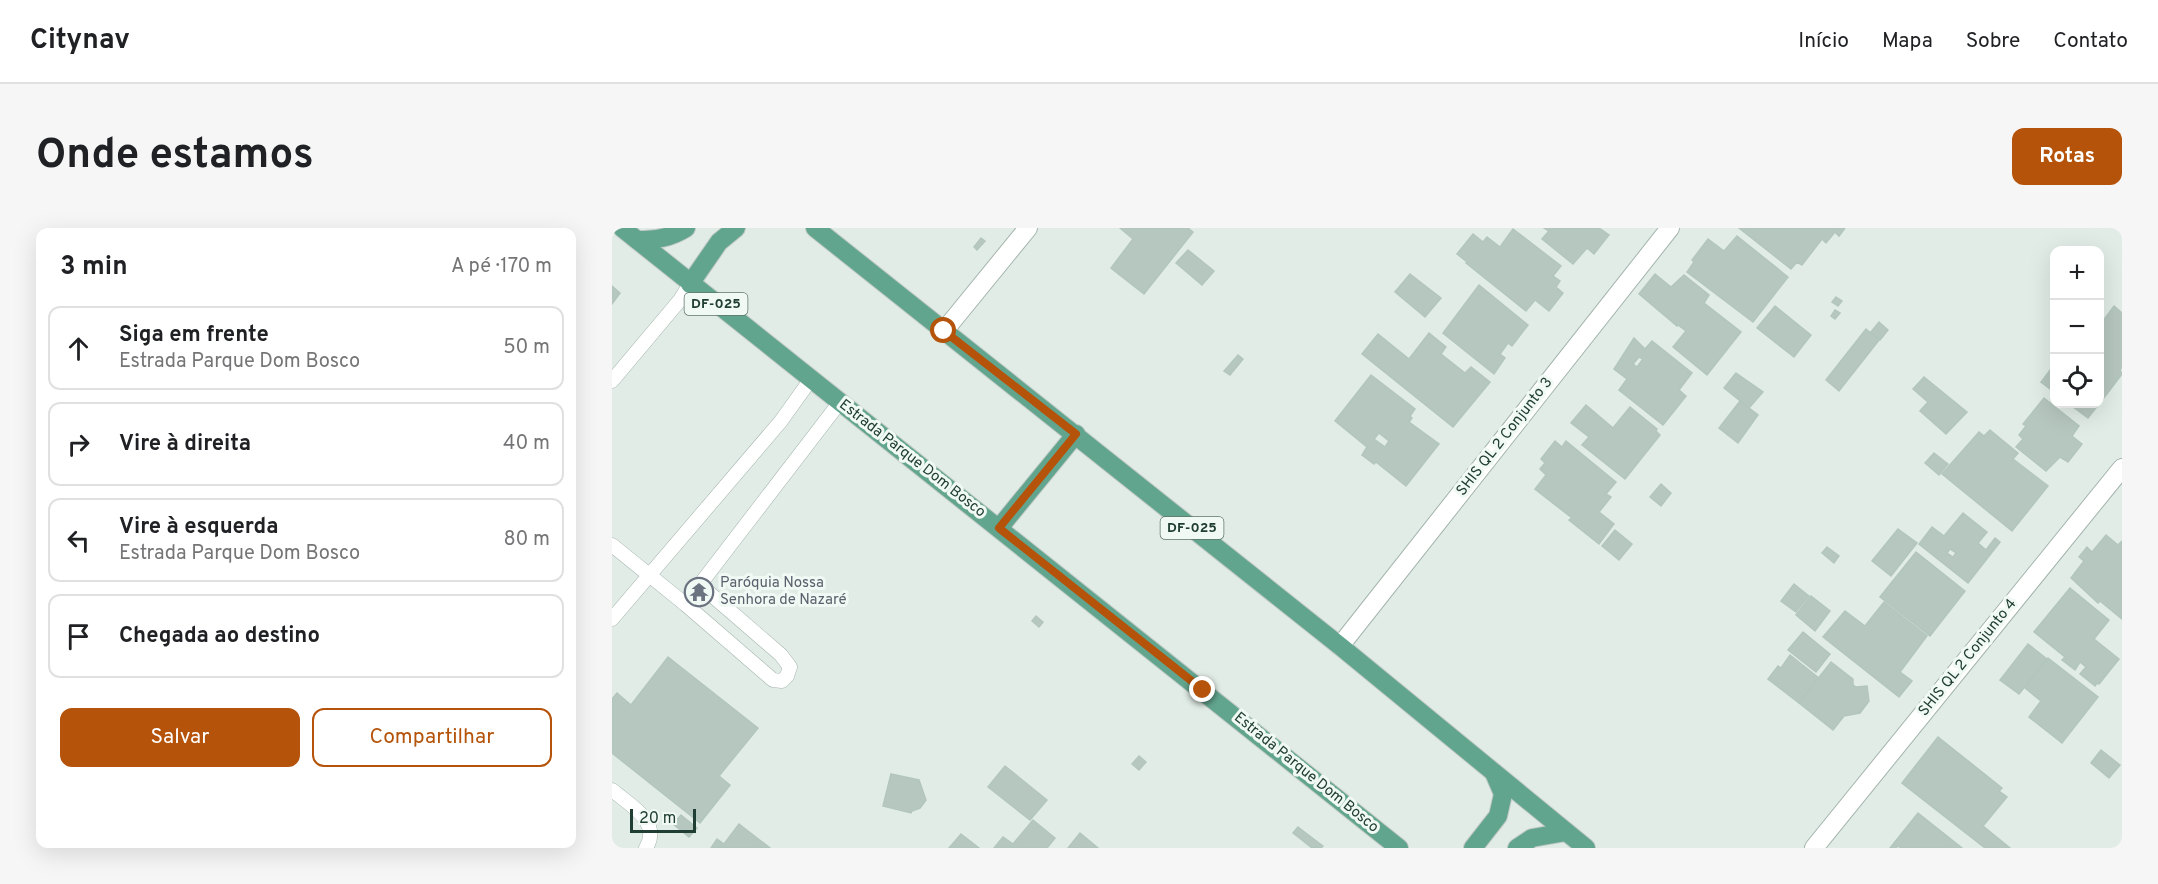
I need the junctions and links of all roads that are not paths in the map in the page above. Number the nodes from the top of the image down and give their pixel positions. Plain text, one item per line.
1 (622, 228) edge
2 (686, 228) edge
3 (736, 228) edge
4 (814, 228) edge
5 (1028, 228) edge
6 (1670, 228) edge
7 (637, 240) junction
8 (690, 284) junction
9 (944, 331) junction
10 (811, 379) junction
11 (612, 381) edge
12 (840, 402) junction
13 (1076, 434) junction
14 (2122, 468) edge
15 (999, 528) junction
16 (612, 545) edge
17 (650, 575) junction
18 (700, 585) junction
19 (685, 604) junction
20 (612, 619) edge
21 (1340, 646) junction
22 (1493, 770) junction
23 (612, 790) edge
24 (1566, 832) junction
25 (646, 848) edge
26 (1399, 848) edge
27 (1473, 848) edge
28 (1517, 848) edge
29 (1586, 848) edge
30 (1814, 848) edge

1 - 7 main road, Estrada Parque Dom Bosco / DF-025
2 - 7 main road
3 - 8 main road
4 - 9 main road, DF-025
5 - 9 street
6 - 21 street, SHIS QL 2 Conjunto 3
7 - 8 main road, Estrada Parque Dom Bosco / DF-025
8 - 10 main road, Estrada Parque Dom Bosco / DF-025
8 - 11 lane
9 - 13 main road, DF-025
10 - 12 main road, Estrada Parque Dom Bosco / DF-025
10 - 17 lane
12 - 15 main road, Estrada Parque Dom Bosco / DF-025
12 - 18 lane
13 - 15 main road
13 - 21 main road, DF-025
14 - 30 street, SHIS QL 2 Conjunto 4
15 - 26 main road, Estrada Parque Dom Bosco / DF-025
16 - 17 lane
17 - 19 lane
17 - 20 lane
18 - 19 lane
18 - 19 lane
21 - 22 main road, DF-025
22 - 24 main road, DF-025
22 - 27 main road
23 - 25 lane
24 - 28 main road
24 - 29 main road, DF-025

